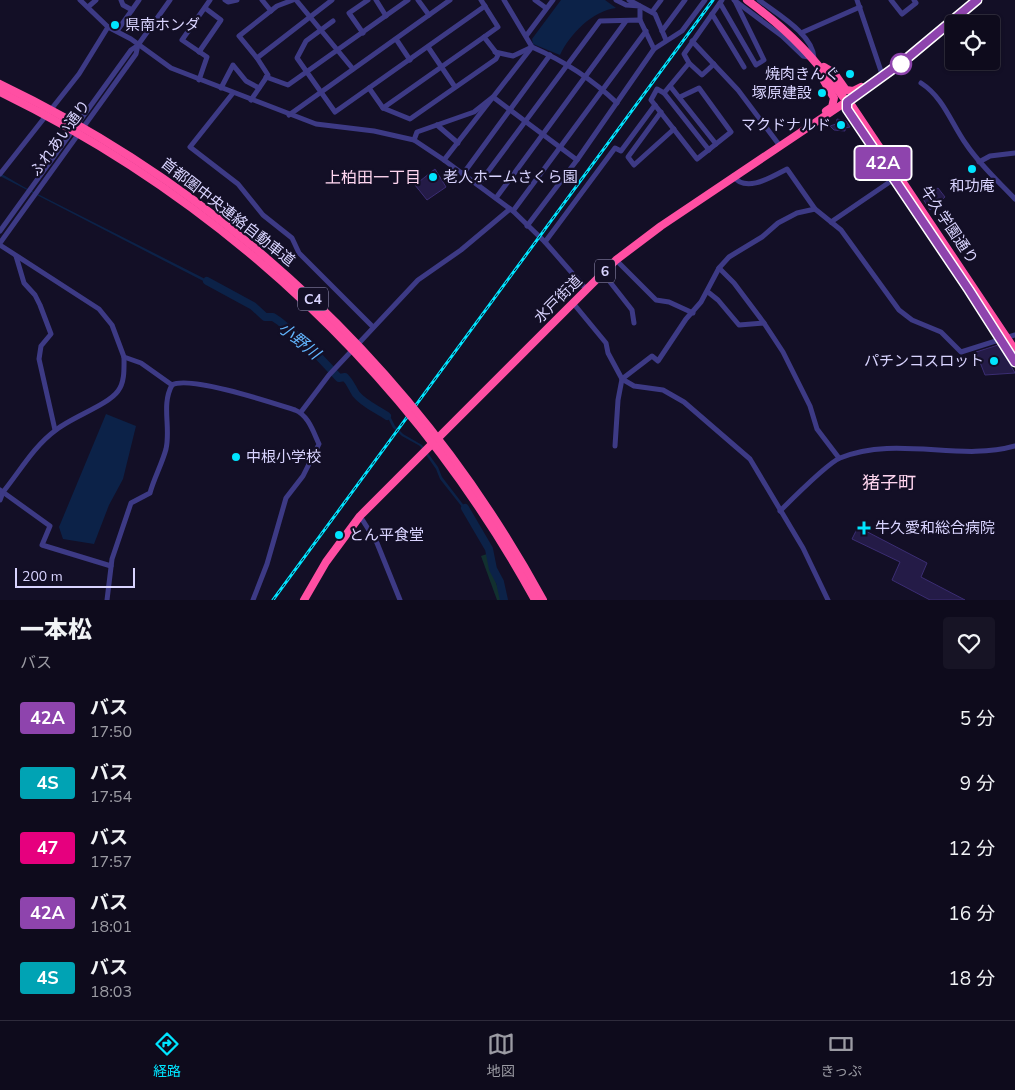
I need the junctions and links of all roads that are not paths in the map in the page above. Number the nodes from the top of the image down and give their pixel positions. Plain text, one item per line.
1 (80, 0) edge
2 (96, 0) edge
3 (120, 0) edge
4 (138, 0) edge
5 (170, 0) edge
6 (210, 0) edge
7 (225, 0) edge
8 (237, 0) edge
9 (262, 0) edge
10 (295, 0) edge
11 (332, 0) edge
12 (368, 0) edge
13 (376, 0) edge
14 (408, 0) edge
15 (418, 0) edge
16 (450, 0) edge
17 (481, 0) edge
18 (504, 0) edge
19 (535, 0) edge
20 (552, 0) edge
21 (616, 0) edge
22 (661, 0) edge
23 (685, 0) edge
24 (705, 0) edge
25 (734, 0) edge
26 (747, 0) edge
27 (759, 0) edge
28 (891, 0) edge
29 (914, 0) edge
30 (977, 0) edge
31 (632, 1) edge
32 (721, 2) edge
33 (859, 2) edge
34 (485, 6) junction
35 (640, 6) junction
36 (88, 7) junction
37 (205, 8) junction
38 (546, 8) junction
39 (132, 10) junction
40 (271, 11) junction
41 (652, 12) junction
42 (712, 14) junction
43 (310, 15) junction
44 (429, 15) junction
45 (386, 16) junction
46 (640, 20) junction
47 (333, 21) dead end
48 (626, 21) junction
49 (108, 27) junction
50 (322, 29) junction
51 (117, 31) junction
52 (646, 31) junction
53 (662, 31) junction
54 (363, 33) junction
55 (801, 33) junction
56 (526, 36) junction
57 (484, 37) junction
58 (396, 39) junction
59 (666, 40) junction
60 (692, 41) junction
61 (138, 45) junction
62 (428, 47) junction
63 (532, 47) junction
64 (654, 49) junction
65 (339, 50) junction
66 (199, 52) junction
67 (495, 52) junction
68 (550, 55) junction
69 (257, 58) junction
70 (814, 58) junction
71 (410, 60) junction
72 (689, 63) junction
73 (714, 64) junction
74 (568, 65) junction
75 (820, 65) junction
76 (744, 66) dead end
77 (442, 67) junction
78 (353, 69) junction
79 (307, 72) junction
80 (585, 76) junction
81 (266, 77) junction
82 (880, 79) junction
83 (199, 80) junction
84 (921, 82) dead end
85 (0, 84) edge
86 (670, 86) junction
87 (455, 87) junction
88 (221, 88) junction
89 (259, 88) junction
90 (369, 88) junction
91 (602, 89) junction
92 (0, 92) edge
93 (233, 92) junction
94 (320, 93) junction
95 (664, 93) junction
96 (493, 97) junction
97 (680, 97) junction
98 (251, 100) junction
99 (847, 102) junction
100 (617, 103) junction
101 (655, 105) junction
102 (383, 108) junction
103 (509, 109) junction
104 (661, 112) junction
105 (289, 115) junction
106 (526, 122) junction
107 (816, 122) junction
108 (437, 126) junction
109 (674, 129) junction
110 (806, 129) junction
111 (542, 135) junction
112 (870, 138) junction
113 (414, 140) junction
114 (458, 143) junction
115 (716, 144) junction
116 (780, 146) junction
117 (559, 147) junction
118 (709, 150) junction
119 (1015, 153) edge
120 (444, 160) junction
121 (577, 160) junction
122 (980, 162) junction
123 (0, 174) edge
124 (463, 174) junction
125 (734, 176) junction
126 (897, 178) junction
127 (478, 185) junction
128 (29, 198) junction
129 (496, 198) junction
130 (1015, 199) edge
131 (815, 209) junction
132 (511, 210) junction
133 (831, 222) junction
134 (527, 226) junction
135 (0, 231) edge
136 (545, 242) junction
137 (0, 244) edge
138 (16, 255) junction
139 (616, 260) junction
140 (719, 268) junction
141 (603, 273) junction
142 (586, 289) junction
143 (708, 292) junction
144 (573, 303) junction
145 (693, 313) junction
146 (634, 323) dead end
147 (764, 324) junction
148 (372, 327) junction
149 (1008, 337) edge
150 (1015, 350) edge
151 (124, 357) junction
152 (1015, 362) edge
153 (622, 380) junction
154 (172, 384) junction
155 (301, 412) junction
156 (55, 430) junction
157 (615, 446) dead end
158 (1015, 446) edge
159 (839, 458) junction
160 (2, 491) edge
161 (0, 500) edge
162 (780, 510) junction
163 (360, 516) junction
164 (111, 566) junction
165 (107, 600) edge
166 (253, 600) edge
167 (304, 600) edge
168 (400, 600) edge
169 (535, 600) edge
170 (543, 600) edge
171 (828, 600) edge

1 - 36 street
2 - 36 street
3 - 39 street
4 - 39 street
5 - 61 street, ふれあい通り
6 - 37 street
7 - 8 street
9 - 40 street
10 - 40 street
10 - 43 street
11 - 43 street
12 - 54 street
13 - 45 street
14 - 45 street
15 - 44 street
16 - 44 street
17 - 34 street
18 - 56 street
19 - 38 street
20 - 38 street
21 - 35 street
22 - 41 street
23 - 53 street
24 - 59 street
25 - 32 street
25 - 70 street
26 - 70 highway
27 - 55 street
28 - 29 street
30 - 82 highway, 水戸街道 / 6
31 - 35 street
32 - 42 street
33 - 55 street
33 - 82 street
34 - 57 street
34 - 62 street
35 - 41 street
35 - 46 street
36 - 49 street
37 - 66 street
37 - 66 street
38 - 56 street
39 - 51 street
40 - 69 street
41 - 53 street
42 - 60 street
42 - 76 street
43 - 50 street
43 - 69 street
44 - 58 street
45 - 54 street
46 - 48 street
46 - 52 street
47 - 50 street
48 - 74 street
48 - 80 street
49 - 51 street
49 - 123 street
50 - 65 street
50 - 79 street
51 - 61 street
52 - 64 street
52 - 91 street
53 - 59 street
54 - 65 street
55 - 70 street
56 - 63 street
57 - 67 street
57 - 77 street
58 - 71 street
58 - 78 street
59 - 64 street
60 - 72 street
60 - 73 street
61 - 83 street
61 - 128 street, ふれあい通り
62 - 71 street
62 - 77 street
63 - 67 street
63 - 68 street
63 - 96 street
64 - 100 street
65 - 78 street
65 - 79 street
66 - 83 street
67 - 87 street
68 - 74 street
68 - 103 street
69 - 81 street
70 - 75 highway
71 - 90 street
72 - 73 street
72 - 86 street
73 - 116 street
74 - 80 street
74 - 106 street
75 - 82 highway
75 - 99 highway, 牛久学園通り
75 - 107 highway
77 - 87 street
77 - 102 street
78 - 94 street
79 - 81 street
79 - 94 street
80 - 91 street
80 - 111 street
81 - 89 street
82 - 99 highway, 水戸街道 / 6
82 - 112 highway
83 - 88 street
84 - 122 street
85 - 170 highway, 首都圏中央連絡自動車道 / C4, bridge
86 - 95 street
86 - 97 street
87 - 102 street
88 - 89 street
88 - 93 street
89 - 98 street
90 - 94 street
90 - 102 street
91 - 100 street
91 - 117 street
92 - 169 highway, 首都圏中央連絡自動車道 / C4, bridge
93 - 98 street
93 - 148 street
94 - 105 street
95 - 101 street
95 - 118 street
96 - 103 street
96 - 108 street
96 - 114 street
97 - 115 street
97 - 115 street
98 - 105 street
99 - 107 highway, 水戸街道 / 6
99 - 112 highway, 牛久学園通り
100 - 121 street
101 - 104 street
101 - 136 street
103 - 106 street
103 - 124 street
104 - 109 street
104 - 109 street
105 - 113 street
106 - 111 street
106 - 127 street
107 - 110 highway, 水戸街道 / 6
108 - 113 street
108 - 114 street
109 - 118 street
110 - 112 highway
110 - 116 highway, 水戸街道 / 6
111 - 117 street
111 - 129 street
112 - 126 highway, 牛久学園通り
113 - 120 street
114 - 120 street
115 - 118 street
116 - 125 highway, 水戸街道 / 6
117 - 121 street
117 - 132 street
119 - 122 street
120 - 124 street
121 - 134 street
122 - 130 street
124 - 127 street
125 - 131 street
125 - 139 highway, 水戸街道 / 6
126 - 133 street
126 - 149 highway, 牛久学園通り
127 - 129 street
128 - 135 street, ふれあい通り
128 - 137 street, ふれあい通り
129 - 132 street
131 - 133 street
131 - 140 street
132 - 134 street
132 - 148 street
133 - 149 street
134 - 136 street
136 - 142 street
137 - 138 street
138 - 151 street
138 - 156 street
139 - 141 highway, 水戸街道 / 6
139 - 145 street
140 - 143 street
140 - 147 street
141 - 142 highway, 水戸街道 / 6
141 - 146 street
142 - 144 highway, 水戸街道 / 6
143 - 145 street
143 - 147 street
144 - 153 street
144 - 163 highway, 水戸街道 / 6
145 - 153 street
147 - 159 street
148 - 155 street
149 - 150 highway, 牛久学園通り
149 - 152 highway, 牛久学園通り
151 - 154 street
151 - 156 street
153 - 157 street
153 - 162 street
154 - 155 street
154 - 164 street
155 - 166 street
156 - 160 street
158 - 159 street
159 - 162 street
160 - 161 street
160 - 164 street
162 - 171 street
163 - 167 highway, 水戸街道 / 6
163 - 168 street
164 - 165 street

